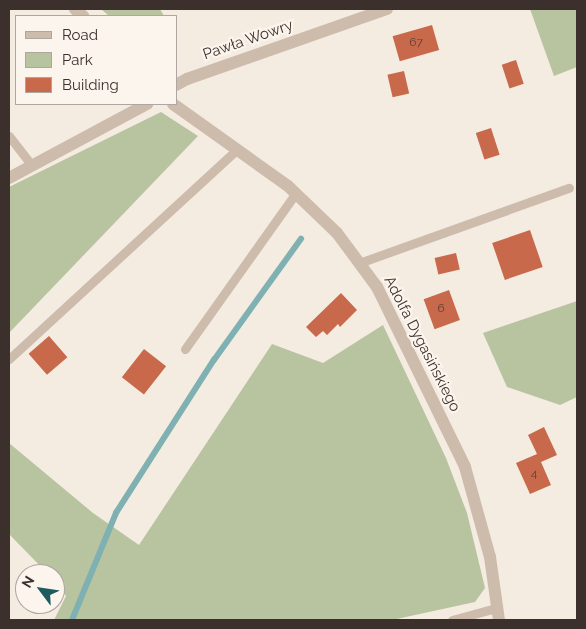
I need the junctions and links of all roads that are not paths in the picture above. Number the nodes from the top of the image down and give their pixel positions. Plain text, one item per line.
1 (388, 9) edge
2 (363, 13) edge
3 (178, 84) edge
4 (145, 105) edge
5 (174, 105) edge
6 (9, 136) edge
7 (236, 150) junction
8 (32, 165) junction
9 (9, 178) edge
10 (568, 188) dead end
11 (296, 194) junction
12 (359, 263) junction
13 (185, 349) dead end
14 (9, 359) edge
15 (497, 614) edge
16 (452, 620) edge

1 - 2 street, Pawła Wowry
2 - 3 street, Pawła Wowry
4 - 8 street
5 - 7 street, Adolfa Dygasińskiego
6 - 8 lane
7 - 11 street, Adolfa Dygasińskiego
7 - 14 lane
8 - 9 street
10 - 12 lane
11 - 12 street, Adolfa Dygasińskiego
11 - 13 lane
12 - 15 street, Adolfa Dygasińskiego
15 - 16 lane

